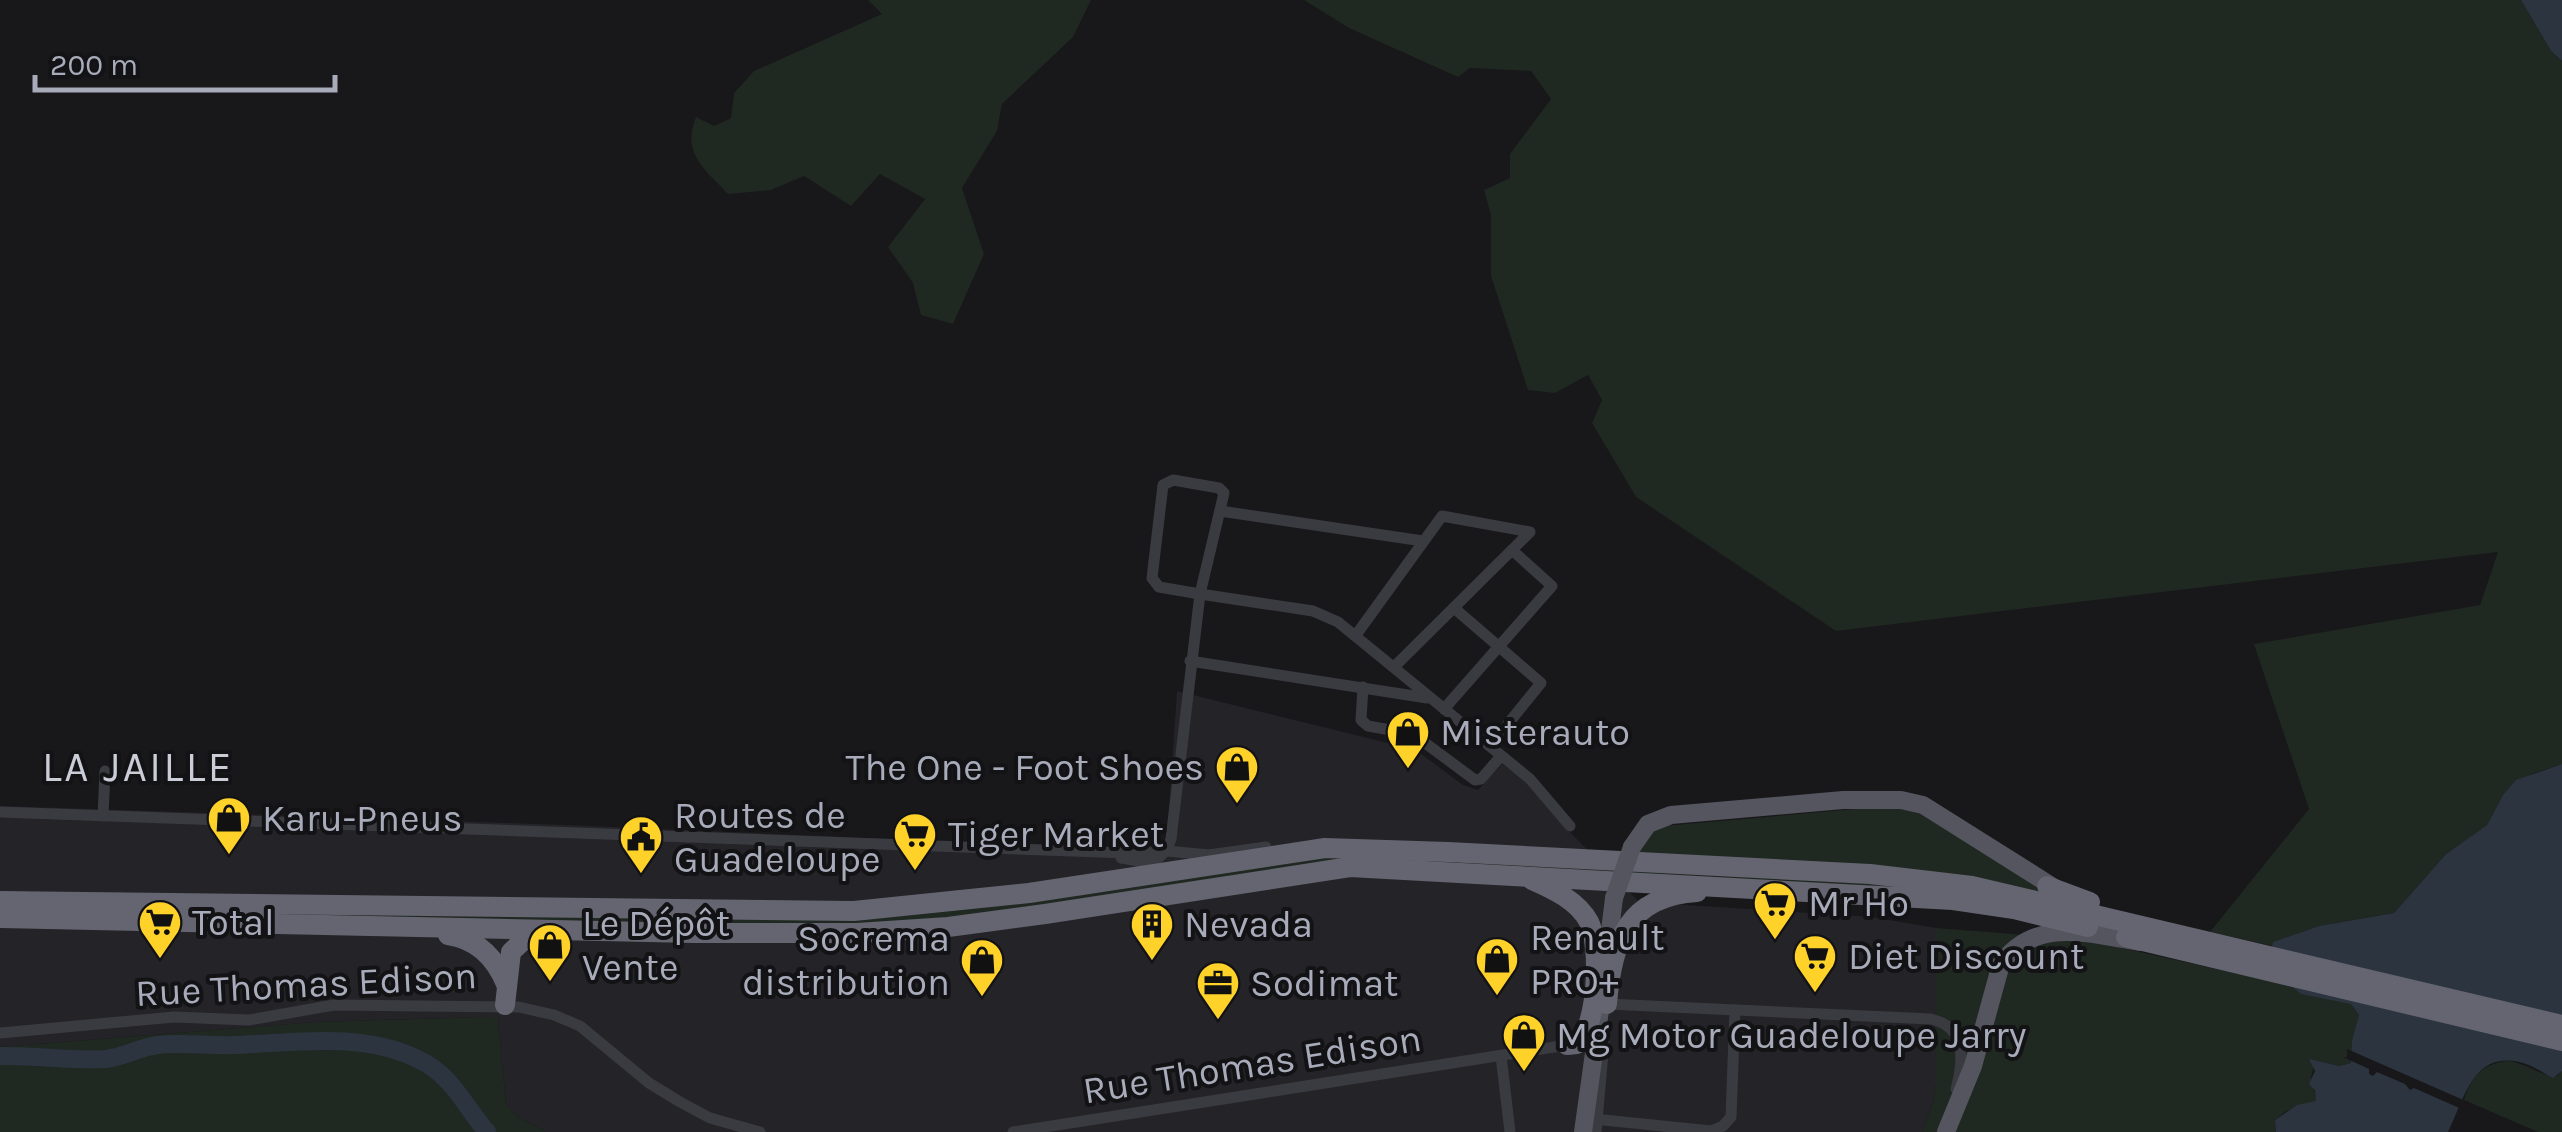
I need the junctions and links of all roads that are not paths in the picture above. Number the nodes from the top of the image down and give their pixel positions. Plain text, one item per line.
1 (1220, 511) junction
2 (1423, 541) junction
3 (1512, 550) junction
4 (1200, 594) junction
5 (1454, 608) junction
6 (1356, 635) junction
7 (1500, 646) junction
8 (1190, 661) junction
9 (1394, 667) junction
10 (1363, 687) junction
11 (1431, 699) junction
12 (1444, 709) junction
13 (1490, 746) junction
14 (1501, 756) junction
15 (105, 771) dead end
16 (0, 812) edge
17 (102, 816) junction
18 (1570, 826) dead end
19 (1167, 852) junction
20 (1448, 852) junction
21 (1521, 876) junction
22 (2048, 886) junction
23 (95, 888) dead end
24 (160, 889) dead end
25 (1832, 892) junction
26 (3, 906) edge
27 (301, 915) junction
28 (0, 926) edge
29 (341, 926) junction
30 (694, 934) junction
31 (2146, 935) junction
32 (180, 937) dead end
33 (91, 938) dead end
34 (2222, 948) junction
35 (506, 995) junction
36 (1607, 1004) junction
37 (1736, 1010) junction
38 (2562, 1023) edge
39 (0, 1033) edge
40 (2562, 1040) edge
41 (1567, 1045) joint
42 (1500, 1056) junction
43 (1590, 1125) edge
44 (760, 1132) edge
45 (1012, 1132) edge
46 (1510, 1132) edge
47 (1946, 1132) edge

1 - 2 street
1 - 4 street
1 - 4 street
2 - 3 street
2 - 6 street
3 - 5 street
3 - 7 street
4 - 6 street
4 - 8 street
5 - 7 street
5 - 9 street
6 - 9 street
7 - 12 street
7 - 13 street
8 - 10 street
8 - 19 street
9 - 11 street
10 - 11 street
10 - 14 street
11 - 12 street
12 - 13 street
13 - 14 street
14 - 18 street
15 - 17 street
16 - 17 street
17 - 19 street
19 - 20 street
20 - 27 highway
20 - 31 highway
21 - 25 highway
21 - 30 highway
21 - 41 highway
22 - 31 main road
22 - 34 highway
22 - 43 main road, bridge
23 - 26 highway
24 - 27 highway
25 - 31 highway
25 - 36 highway
26 - 27 highway
27 - 29 highway
27 - 32 highway
28 - 33 highway
29 - 30 highway
29 - 35 highway
30 - 35 highway
31 - 34 highway
31 - 47 main road
34 - 38 highway
34 - 40 highway
35 - 39 street, Rue Thomas Edison
35 - 44 street, Rue Thomas Edison
36 - 37 street
36 - 43 street
37 - 43 street
37 - 47 street
41 - 42 street, Rue Thomas Edison
42 - 45 street, Rue Thomas Edison
42 - 46 street

